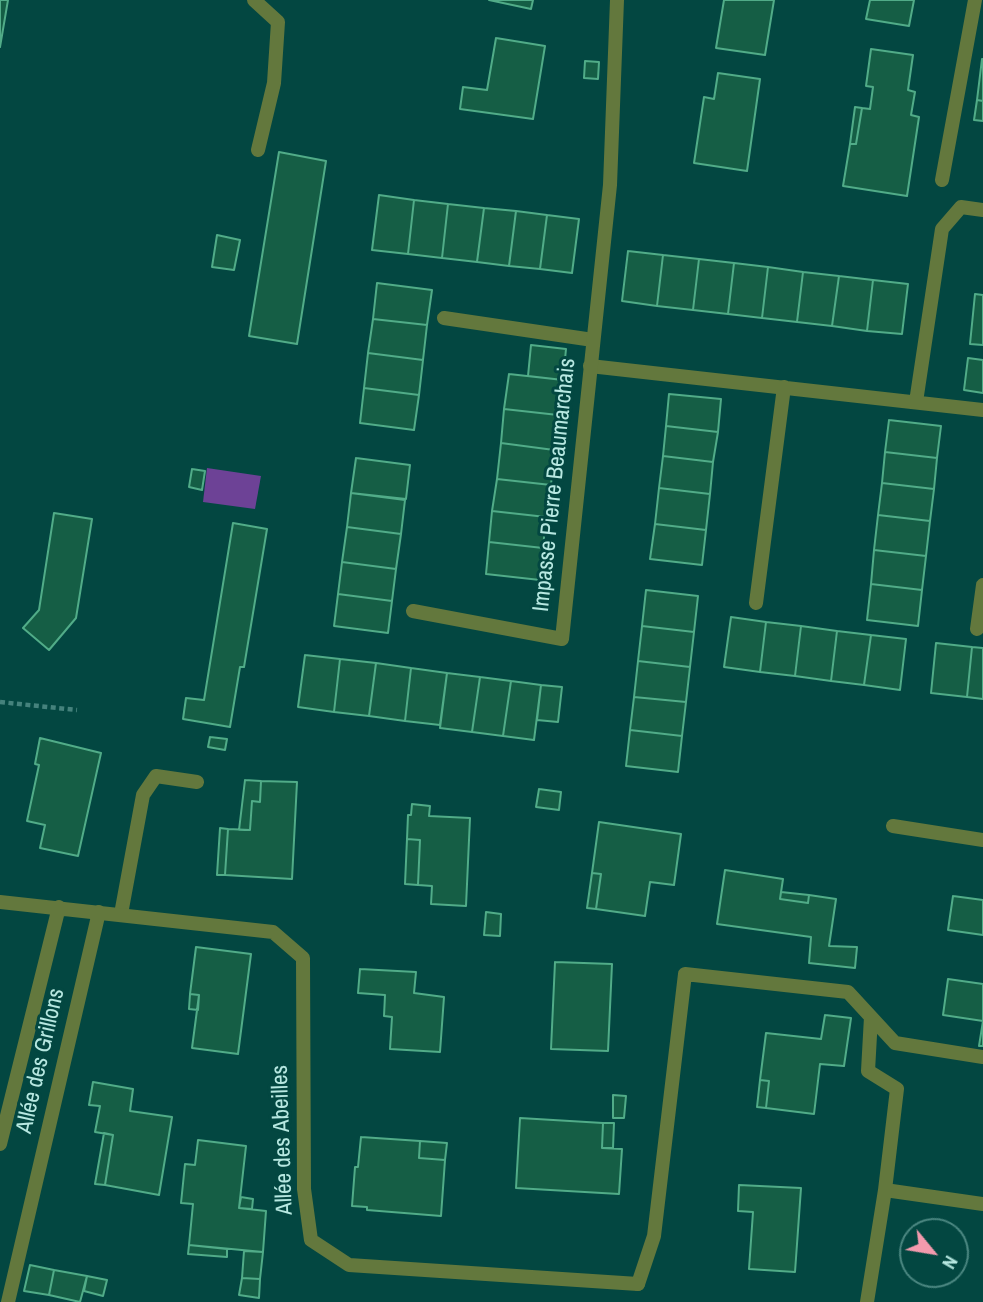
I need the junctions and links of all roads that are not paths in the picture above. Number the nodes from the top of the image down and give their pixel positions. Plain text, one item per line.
1 (254, 0) edge
2 (617, 0) edge
3 (975, 0) edge
4 (258, 150) dead end
5 (943, 180) dead end
6 (983, 210) edge
7 (444, 318) dead end
8 (593, 340) junction
9 (590, 366) junction
10 (784, 387) junction
11 (916, 402) junction
12 (983, 410) edge
13 (983, 585) edge
14 (755, 603) dead end
15 (413, 611) dead end
16 (977, 629) dead end
17 (197, 782) dead end
18 (893, 827) dead end
19 (983, 840) edge
20 (0, 902) edge
21 (59, 907) junction
22 (99, 912) junction
23 (121, 914) junction
24 (871, 1017) junction
25 (983, 1057) edge
26 (0, 1144) edge
27 (885, 1190) junction
28 (983, 1204) edge
29 (8, 1302) edge
30 (867, 1302) edge

1 - 4 street
2 - 8 street, Impasse Pierre Beaumarchais
3 - 5 street
6 - 11 street
7 - 8 street
8 - 9 street, Impasse Pierre Beaumarchais
9 - 10 street
9 - 15 street, Impasse Pierre Beaumarchais
10 - 11 street
10 - 14 street
11 - 12 street
13 - 16 street
17 - 23 street
18 - 19 street
20 - 21 street, Allée des Abeilles
21 - 22 street, Allée des Abeilles
21 - 26 street, Allée des Grillons
22 - 23 street, Allée des Abeilles
22 - 29 street, Allée des Grillons
23 - 24 street, Allée des Abeilles
24 - 25 street
24 - 27 street
27 - 28 street
27 - 30 street

